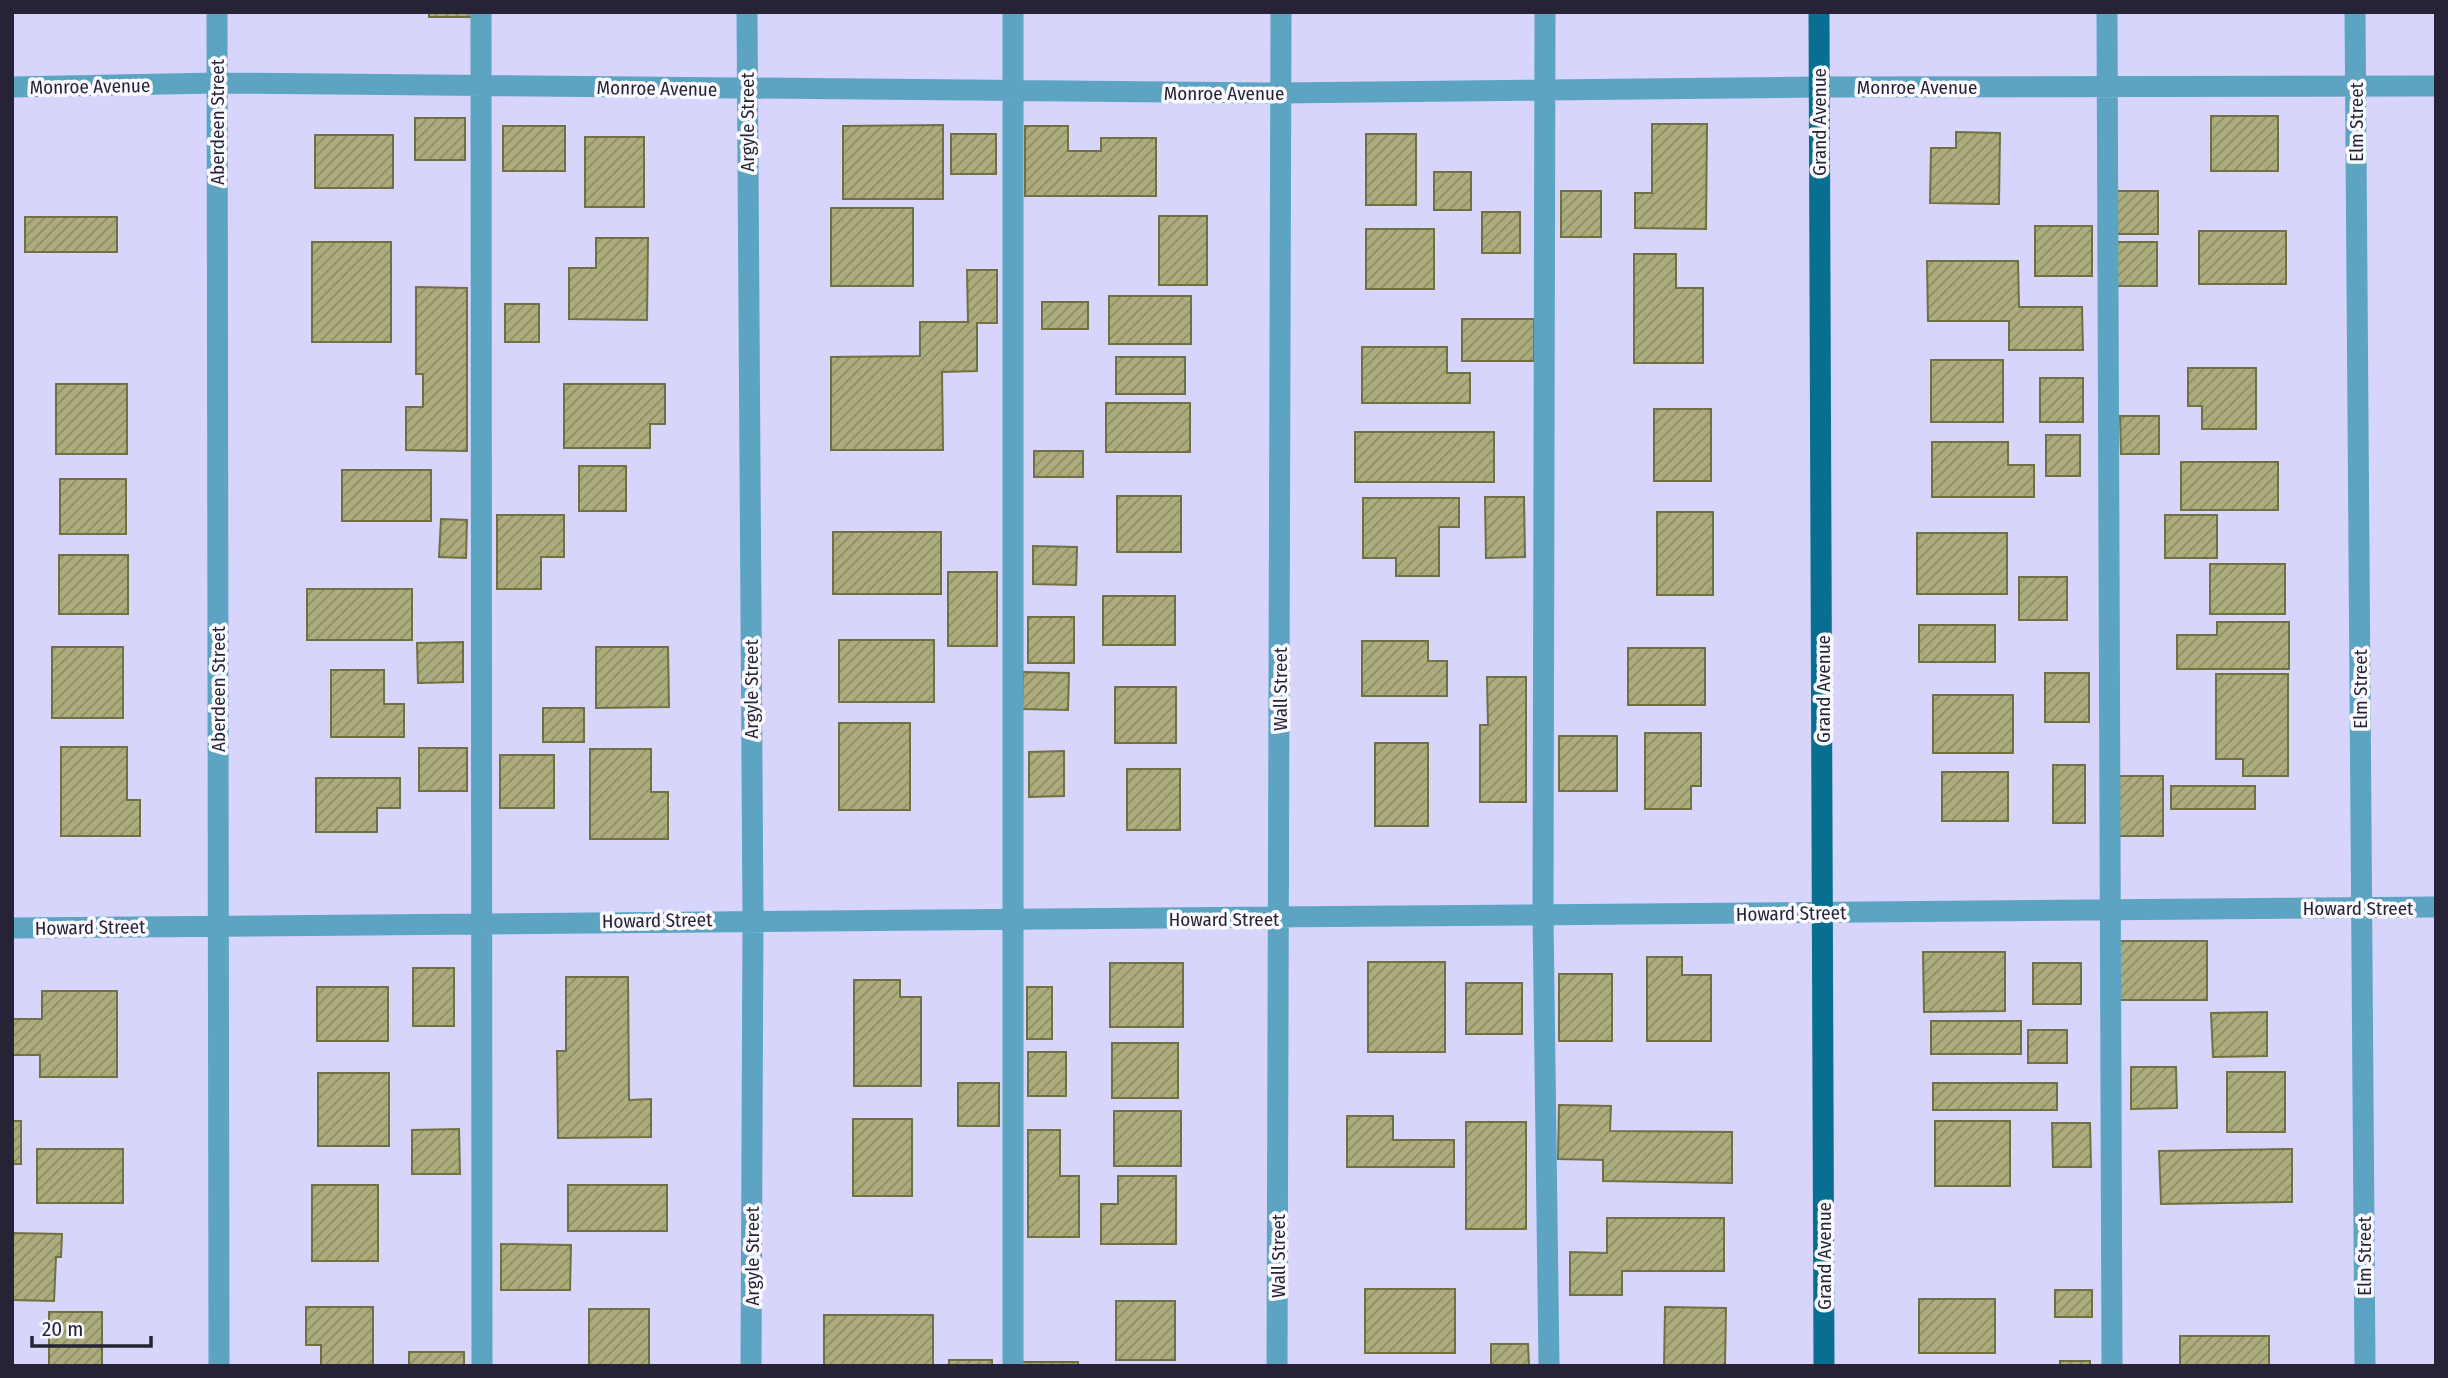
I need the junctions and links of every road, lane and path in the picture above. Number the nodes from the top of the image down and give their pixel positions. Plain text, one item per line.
1 (217, 12) edge
2 (481, 12) edge
3 (747, 12) edge
4 (1013, 12) edge
5 (1281, 12) edge
6 (1545, 12) edge
7 (1819, 12) edge
8 (2107, 12) edge
9 (2355, 12) edge
10 (217, 83) junction
11 (2436, 86) edge
12 (12, 87) edge
13 (481, 87) junction
14 (2107, 87) junction
15 (2356, 87) junction
16 (1819, 88) junction
17 (747, 89) junction
18 (1545, 91) junction
19 (1013, 92) junction
20 (1281, 93) junction
21 (2436, 907) edge
22 (2361, 908) junction
23 (2109, 910) junction
24 (1824, 913) junction
25 (1544, 916) junction
26 (753, 919) junction
27 (1013, 919) junction
28 (1280, 919) junction
29 (479, 922) junction
30 (218, 925) junction
31 (12, 928) edge
32 (219, 1366) edge
33 (482, 1366) edge
34 (751, 1366) edge
35 (1013, 1366) edge
36 (1278, 1366) edge
37 (1549, 1366) edge
38 (1824, 1366) edge
39 (2112, 1366) edge
40 (2365, 1366) edge

1 - 10 street, Aberdeen Street
2 - 13 street
3 - 17 street, Argyle Street
4 - 19 street
5 - 20 street, Wall Street
6 - 18 street
7 - 16 main road, Grand Avenue
8 - 14 street
9 - 15 street, Elm Street
10 - 12 street, Monroe Avenue
10 - 13 street, Monroe Avenue
10 - 30 street, Aberdeen Street
11 - 15 street, Monroe Avenue
13 - 17 street, Monroe Avenue
13 - 29 street
14 - 15 street, Monroe Avenue
14 - 16 street, Monroe Avenue
14 - 23 street
15 - 22 street, Elm Street
16 - 18 street, Monroe Avenue
16 - 24 main road, Grand Avenue
17 - 19 street, Monroe Avenue
17 - 26 street, Argyle Street
18 - 20 street, Monroe Avenue
18 - 25 street
19 - 20 street, Monroe Avenue
19 - 27 street
20 - 28 street, Wall Street
21 - 22 street, Howard Street
22 - 23 street, Howard Street
22 - 40 street, Elm Street
23 - 24 street, Howard Street
23 - 39 street
24 - 25 street, Howard Street
24 - 38 main road, Grand Avenue
25 - 28 street, Howard Street
25 - 37 street
26 - 27 street, Howard Street
26 - 29 street, Howard Street
26 - 34 street, Argyle Street
27 - 28 street, Howard Street
27 - 35 street
28 - 36 street, Wall Street
29 - 30 street, Howard Street
29 - 33 street
30 - 31 street, Howard Street
30 - 32 street, Aberdeen Street

